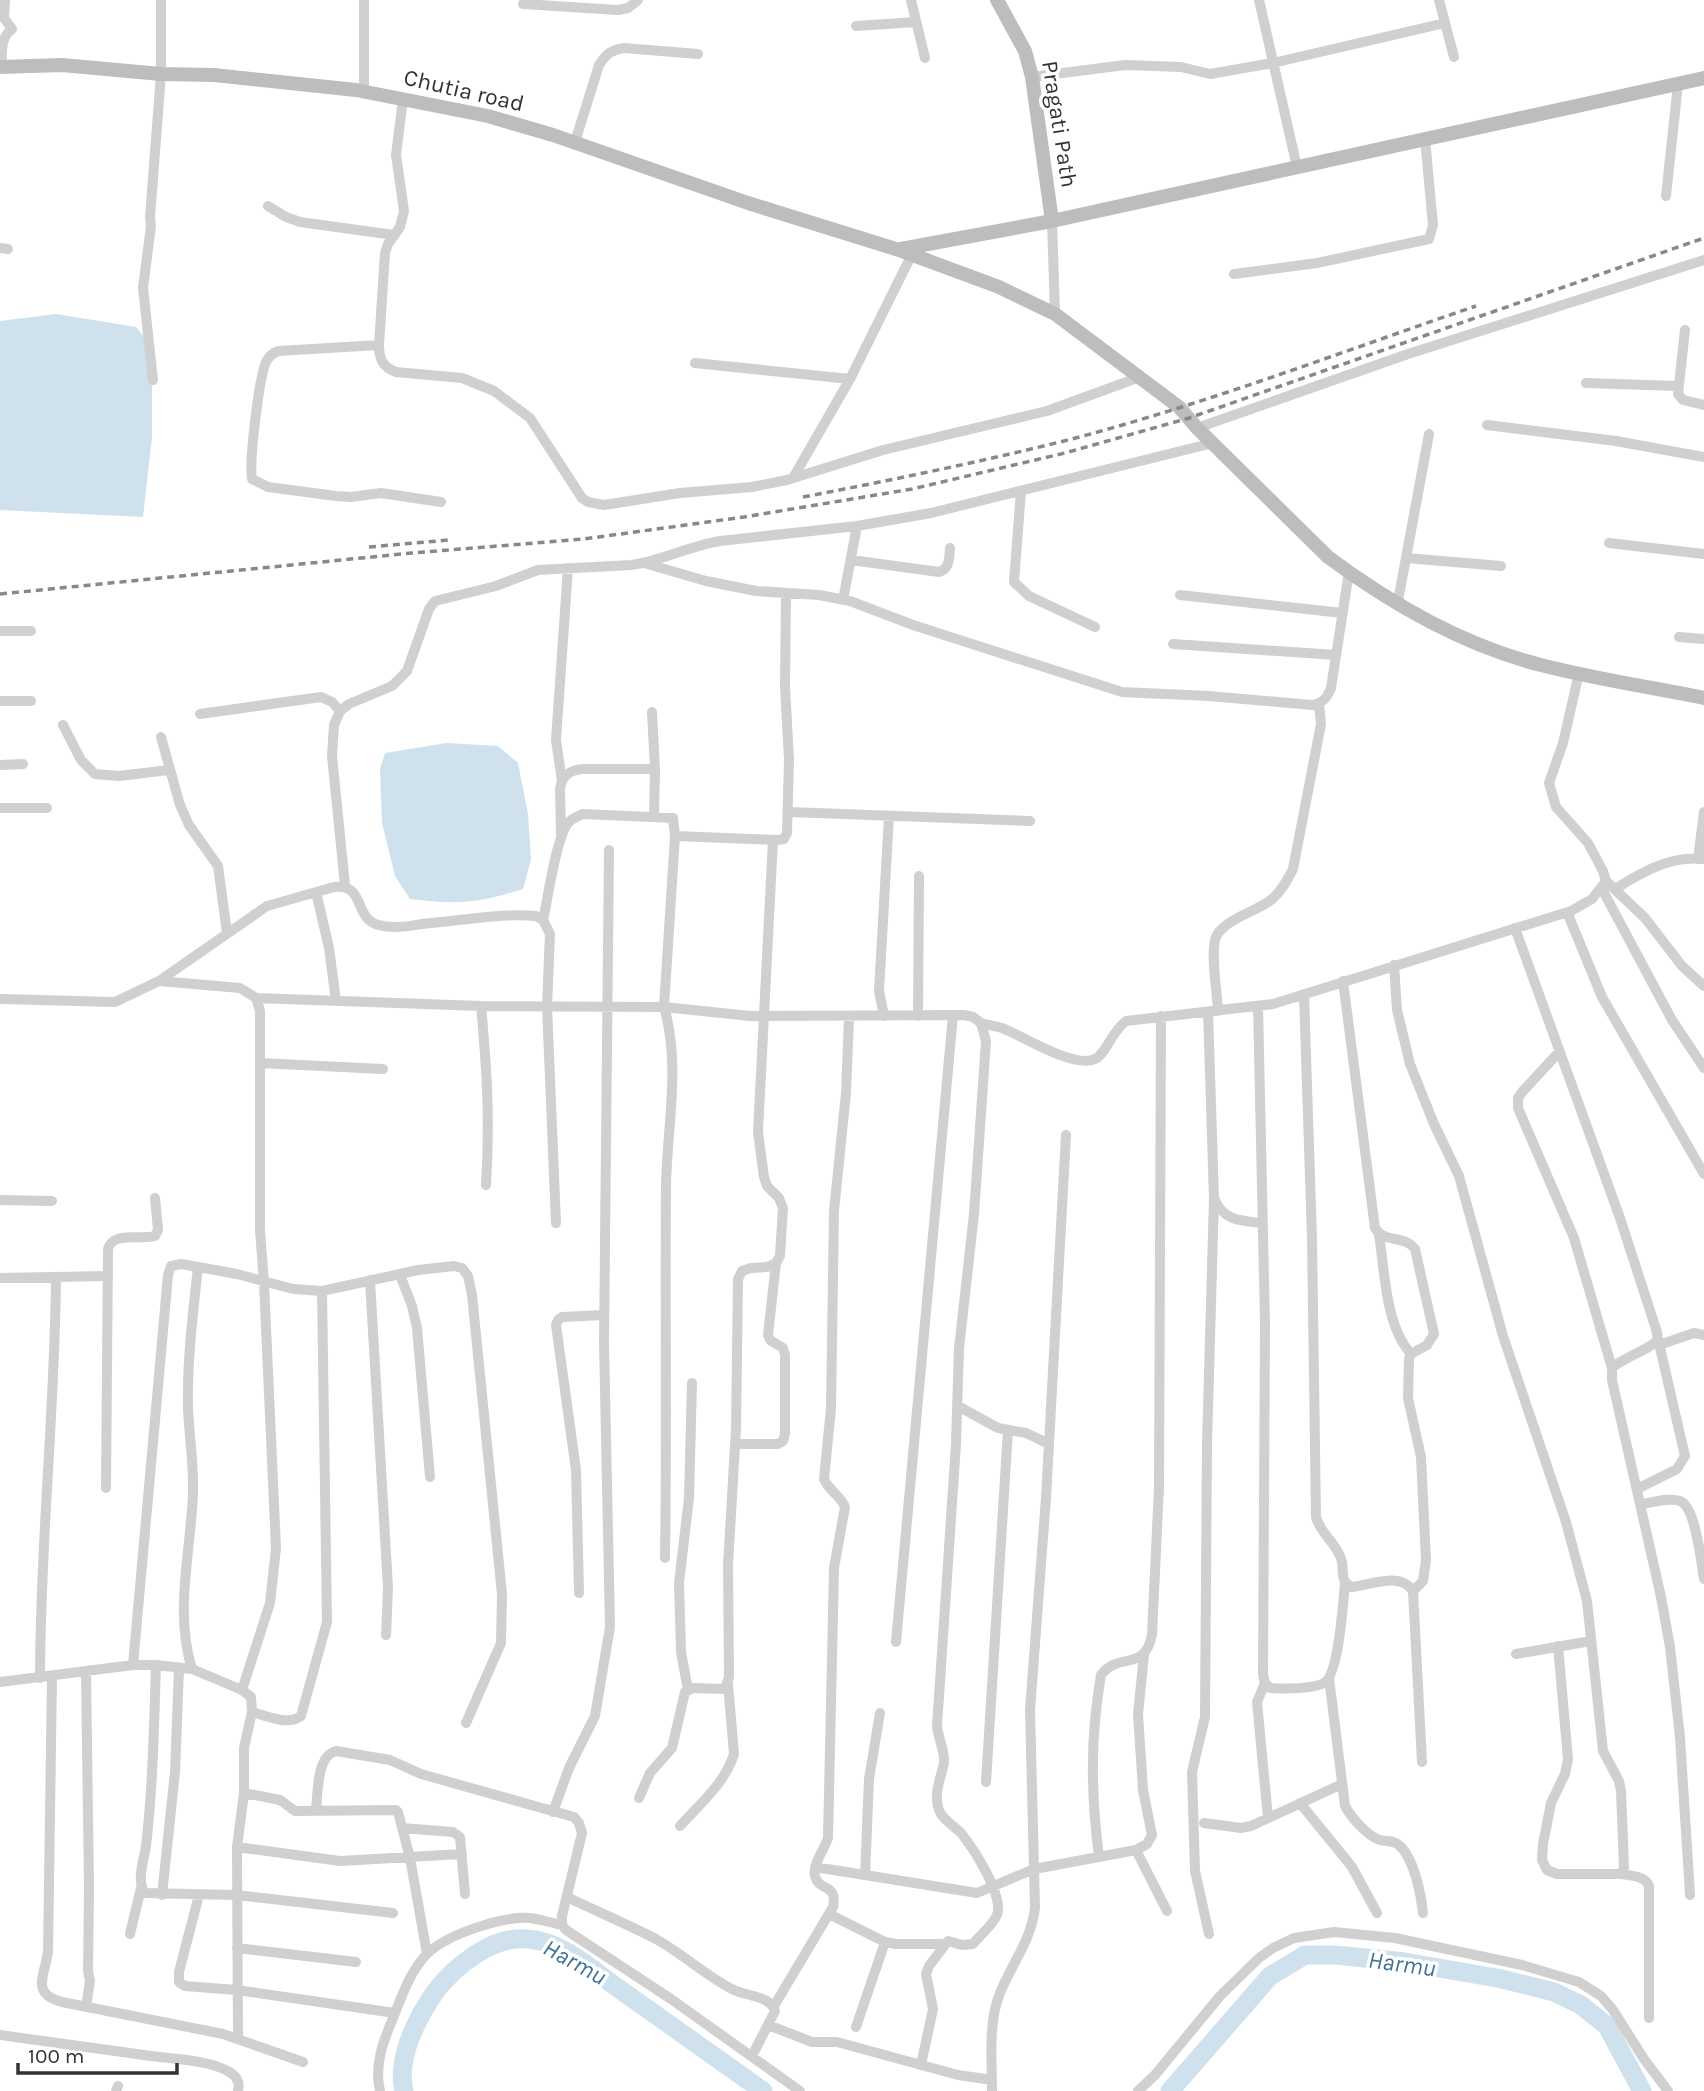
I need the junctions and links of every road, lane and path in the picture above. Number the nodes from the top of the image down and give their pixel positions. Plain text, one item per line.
1 (5, 0) edge
2 (161, 0) edge
3 (364, 0) edge
4 (638, 0) edge
5 (911, 0) edge
6 (997, 0) edge
7 (1259, 0) edge
8 (1439, 0) edge
9 (523, 4) dead end
10 (916, 22) junction
11 (1445, 23) junction
12 (856, 26) dead end
13 (698, 54) dead end
14 (1454, 57) dead end
15 (925, 58) dead end
16 (1273, 64) junction
17 (1, 67) edge
18 (161, 74) junction
19 (1032, 77) junction
20 (1704, 78) edge
21 (1678, 84) junction
22 (364, 92) junction
23 (403, 99) junction
24 (1425, 139) junction
25 (575, 142) junction
26 (1297, 167) junction
27 (1666, 196) dead end
28 (268, 206) dead end
29 (1052, 221) junction
30 (394, 235) junction
31 (906, 252) junction
32 (1704, 260) edge
33 (1234, 274) dead end
34 (1055, 314) junction
35 (1685, 330) dead end
36 (379, 345) junction
37 (695, 363) dead end
38 (1140, 377) junction
39 (850, 379) junction
40 (153, 380) dead end
41 (1586, 383) dead end
42 (1678, 386) junction
43 (1704, 405) edge
44 (1486, 425) dead end
45 (1197, 428) junction
46 (1429, 434) dead end
47 (1213, 443) junction
48 (1704, 457) edge
49 (793, 478) junction
50 (1021, 491) junction
51 (442, 502) dead end
52 (857, 526) junction
53 (1609, 542) dead end
54 (950, 548) dead end
55 (1704, 554) edge
56 (1406, 558) junction
57 (851, 560) junction
58 (644, 563) junction
59 (1501, 566) dead end
60 (568, 568) junction
61 (1349, 572) junction
62 (786, 594) junction
63 (1180, 595) dead end
64 (844, 600) junction
65 (1398, 601) junction
66 (1342, 612) junction
67 (1095, 627) dead end
68 (0, 631) edge
69 (31, 631) dead end
70 (1679, 637) dead end
71 (1704, 639) edge
72 (1173, 644) dead end
73 (1336, 655) junction
74 (1579, 673) junction
75 (1704, 698) edge
76 (0, 701) edge
77 (31, 701) dead end
78 (1319, 704) junction
79 (340, 711) junction
80 (652, 712) dead end
81 (200, 714) dead end
82 (63, 725) dead end
83 (160, 737) dead end
84 (23, 764) dead end
85 (0, 765) edge
86 (655, 769) junction
87 (169, 770) junction
88 (562, 781) junction
89 (0, 808) edge
90 (47, 808) dead end
91 (789, 812) junction
92 (1704, 814) edge
93 (653, 816) junction
94 (889, 816) junction
95 (1030, 821) dead end
96 (675, 836) junction
97 (773, 840) junction
98 (561, 842) junction
99 (610, 850) dead end
100 (1701, 859) edge
101 (919, 876) dead end
102 (345, 885) junction
103 (1604, 885) junction
104 (1615, 889) junction
105 (316, 892) junction
106 (1567, 912) junction
107 (543, 920) junction
108 (1515, 928) junction
109 (227, 933) junction
110 (1394, 965) junction
111 (159, 981) junction
112 (1343, 981) junction
113 (1704, 986) edge
114 (1304, 994) junction
115 (256, 998) junction
116 (0, 999) edge
117 (336, 1001) junction
118 (481, 1006) junction
119 (547, 1006) junction
120 (609, 1006) junction
121 (1258, 1006) junction
122 (664, 1007) junction
123 (1213, 1011) junction
124 (765, 1016) junction
125 (884, 1016) junction
126 (918, 1016) junction
127 (953, 1016) junction
128 (1161, 1016) junction
129 (849, 1017) junction
130 (981, 1023) junction
131 (1559, 1052) junction
132 (260, 1063) junction
133 (1704, 1068) edge
134 (383, 1069) dead end
135 (1066, 1136) dead end
136 (1704, 1174) edge
137 (486, 1185) dead end
138 (155, 1198) dead end
139 (1214, 1198) junction
140 (0, 1200) edge
141 (52, 1201) dead end
142 (556, 1223) dead end
143 (1262, 1223) junction
144 (1379, 1235) junction
145 (776, 1263) junction
146 (198, 1267) junction
147 (400, 1275) junction
148 (107, 1276) junction
149 (55, 1277) junction
150 (0, 1278) edge
151 (370, 1280) junction
152 (264, 1283) junction
153 (322, 1291) junction
154 (604, 1315) junction
155 (1704, 1335) edge
156 (1658, 1342) junction
157 (1411, 1354) junction
158 (1612, 1368) junction
159 (692, 1383) dead end
160 (958, 1406) junction
161 (1008, 1430) junction
162 (735, 1444) junction
163 (1049, 1444) junction
164 (430, 1477) dead end
165 (106, 1488) dead end
166 (1637, 1489) junction
167 (1641, 1504) junction
168 (665, 1558) dead end
169 (1704, 1579) edge
170 (1345, 1583) junction
171 (1413, 1591) junction
172 (579, 1593) dead end
173 (386, 1636) dead end
174 (1591, 1641) junction
175 (896, 1642) dead end
176 (1558, 1646) junction
177 (1516, 1654) dead end
178 (1144, 1655) junction
179 (133, 1665) junction
180 (156, 1665) junction
181 (179, 1669) junction
182 (192, 1669) junction
183 (86, 1672) junction
184 (52, 1676) junction
185 (40, 1678) junction
186 (1329, 1678) junction
187 (0, 1682) edge
188 (1265, 1683) junction
189 (728, 1684) junction
190 (242, 1690) junction
191 (688, 1690) junction
192 (251, 1713) junction
193 (880, 1713) dead end
194 (466, 1723) dead end
195 (1422, 1762) dead end
196 (986, 1782) dead end
197 (1342, 1784) junction
198 (244, 1793) junction
199 (639, 1798) dead end
200 (1300, 1803) junction
201 (316, 1811) junction
202 (553, 1812) junction
203 (1268, 1818) junction
204 (1204, 1824) dead end
205 (680, 1826) dead end
206 (402, 1828) junction
207 (237, 1847) junction
208 (1136, 1850) junction
209 (462, 1854) junction
210 (1098, 1857) junction
211 (410, 1858) junction
212 (816, 1867) junction
213 (1034, 1869) junction
214 (1622, 1874) junction
215 (865, 1875) junction
216 (993, 1887) junction
217 (141, 1888) junction
218 (465, 1894) dead end
219 (162, 1895) junction
220 (200, 1895) junction
221 (237, 1895) junction
222 (1690, 1895) dead end
223 (567, 1897) junction
224 (1167, 1911) dead end
225 (393, 1913) dead end
226 (1377, 1913) dead end
227 (1423, 1913) dead end
228 (829, 1914) junction
229 (562, 1925) junction
230 (130, 1934) dead end
231 (1209, 1934) dead end
232 (885, 1942) junction
233 (944, 1944) junction
234 (237, 1948) junction
235 (427, 1954) junction
236 (356, 1962) dead end
237 (237, 1990) junction
238 (774, 2006) junction
239 (86, 2007) junction
240 (395, 2013) junction
241 (1649, 2018) dead end
242 (768, 2025) junction
243 (856, 2027) dead end
244 (0, 2035) edge
245 (238, 2038) junction
246 (752, 2056) junction
247 (303, 2062) dead end
248 (921, 2065) junction
249 (992, 2086) edge
250 (238, 2091) edge
251 (380, 2091) edge
252 (800, 2091) edge
253 (1138, 2091) edge
254 (1668, 2091) edge

1 - 17 street
2 - 18 street
3 - 22 street
4 - 9 street
5 - 10 street
6 - 19 street, Pragati Path
7 - 16 street
8 - 11 street
10 - 12 street
10 - 15 street
11 - 14 street
11 - 16 street
13 - 25 street
16 - 19 street
16 - 26 street
17 - 18 street, Chutia road
18 - 22 street, Chutia road
18 - 40 street
19 - 29 street, Pragati Path
20 - 21 street
21 - 24 street
21 - 27 street
22 - 23 street, Chutia road
23 - 25 street, Chutia road
23 - 30 street
24 - 26 street
24 - 33 street
25 - 31 street, Chutia road
26 - 29 street
28 - 30 street
29 - 31 street
29 - 34 street
30 - 36 street
31 - 34 street, Chutia road
31 - 39 street
32 - 45 street
34 - 38 street, Chutia road
35 - 42 street
36 - 49 street
36 - 51 street
37 - 39 street
38 - 45 street, Chutia road
38 - 49 street
39 - 49 street
41 - 42 street
42 - 43 street
44 - 48 street
45 - 47 street, Chutia road
46 - 56 street
47 - 50 street
47 - 61 street, Chutia road
50 - 52 street
50 - 67 street
52 - 57 street
52 - 58 street
53 - 55 street
54 - 57 street
56 - 59 street
56 - 65 street
57 - 64 street
58 - 60 street
58 - 62 street
60 - 79 street
60 - 88 street
61 - 65 street, Chutia road
61 - 66 street
62 - 64 street
62 - 91 street
63 - 66 street
64 - 78 street
65 - 74 street, Chutia road
66 - 73 street
68 - 69 street
70 - 71 street
72 - 73 street
73 - 78 street
74 - 75 street, Chutia road
74 - 103 street
76 - 77 street
78 - 123 street
79 - 81 street
79 - 102 street
80 - 86 street
82 - 87 street
83 - 87 street
84 - 85 street
86 - 88 street
86 - 93 street
87 - 109 street
88 - 98 street
89 - 90 street
91 - 94 street
91 - 97 street
92 - 100 street
93 - 96 street
93 - 98 street
94 - 95 street
94 - 125 street
96 - 97 street
96 - 122 street
97 - 124 street
98 - 107 street
99 - 120 street
100 - 104 street
101 - 126 street
102 - 105 street
102 - 107 street
103 - 104 street
103 - 106 street
103 - 133 street
104 - 113 street
105 - 109 street
105 - 117 street
106 - 108 street
106 - 136 street
107 - 119 street
108 - 110 street
108 - 131 street
109 - 111 street
110 - 112 street
110 - 174 street
111 - 115 street
111 - 116 street
112 - 114 street
112 - 144 street
114 - 121 street
114 - 170 street
115 - 117 street
115 - 132 street
117 - 118 street
118 - 119 street
118 - 137 street
119 - 120 street
119 - 142 street
120 - 122 street
120 - 154 street
121 - 123 street
121 - 143 street
122 - 124 street
122 - 168 street
123 - 128 street
123 - 139 street
124 - 129 street
124 - 145 street
125 - 126 street
125 - 129 street
126 - 127 street
127 - 130 street
127 - 175 street
128 - 130 street
128 - 178 street
129 - 212 street
130 - 160 street
131 - 156 street
131 - 158 street
132 - 134 street
132 - 152 street
135 - 163 street
138 - 148 street
139 - 143 street
139 - 231 street
140 - 141 street
143 - 188 street
144 - 157 street
144 - 157 street
145 - 162 street
145 - 162 street
146 - 152 street
146 - 179 street
146 - 182 street
147 - 151 street
147 - 164 street
147 - 194 street
148 - 149 street
148 - 165 street
149 - 150 street
149 - 185 street
151 - 153 street
151 - 173 street
152 - 153 street
152 - 190 street
153 - 192 street
154 - 172 street
154 - 202 street
155 - 156 street
156 - 158 street
156 - 166 street
157 - 171 street
158 - 166 street
159 - 191 street
160 - 161 street
160 - 216 street
161 - 163 street
161 - 196 street
162 - 189 street
163 - 213 street
166 - 167 street
167 - 169 street
167 - 222 street
170 - 171 street
170 - 186 street
171 - 195 street
174 - 176 street
174 - 214 street
176 - 177 street
176 - 214 street
178 - 208 street
178 - 210 street
179 - 180 street
179 - 183 street
180 - 181 street
180 - 217 street
181 - 182 street
181 - 219 street
182 - 190 street
183 - 184 street
183 - 239 street
184 - 185 street
184 - 239 street
185 - 187 street
186 - 188 street
186 - 197 street
188 - 203 street
189 - 191 street
189 - 205 street
190 - 192 street
191 - 199 street
192 - 198 street
193 - 215 street
197 - 200 street
197 - 227 street
198 - 201 street
198 - 207 street
200 - 203 street
200 - 226 street
201 - 202 street
201 - 206 street
202 - 223 street
203 - 204 street
206 - 209 street
206 - 211 street
207 - 211 street
207 - 221 street
208 - 210 street
208 - 224 street
209 - 211 street
209 - 218 street
210 - 213 street
211 - 235 street
212 - 215 street
212 - 228 street
213 - 216 street
213 - 249 street
214 - 241 street
215 - 216 street
216 - 233 street
217 - 219 street
217 - 230 street
219 - 220 street
220 - 221 street
220 - 237 street
221 - 225 street
221 - 234 street
223 - 229 street
223 - 238 street
228 - 232 street
228 - 238 street
229 - 235 street
229 - 246 street
232 - 233 street
232 - 243 street
233 - 248 street
234 - 236 street
234 - 237 street
235 - 240 street
237 - 240 street
237 - 245 street
238 - 242 street
239 - 245 street
240 - 251 street
242 - 246 street
242 - 248 street
244 - 250 street
245 - 247 street
246 - 252 street
248 - 249 street
253 - 254 street

